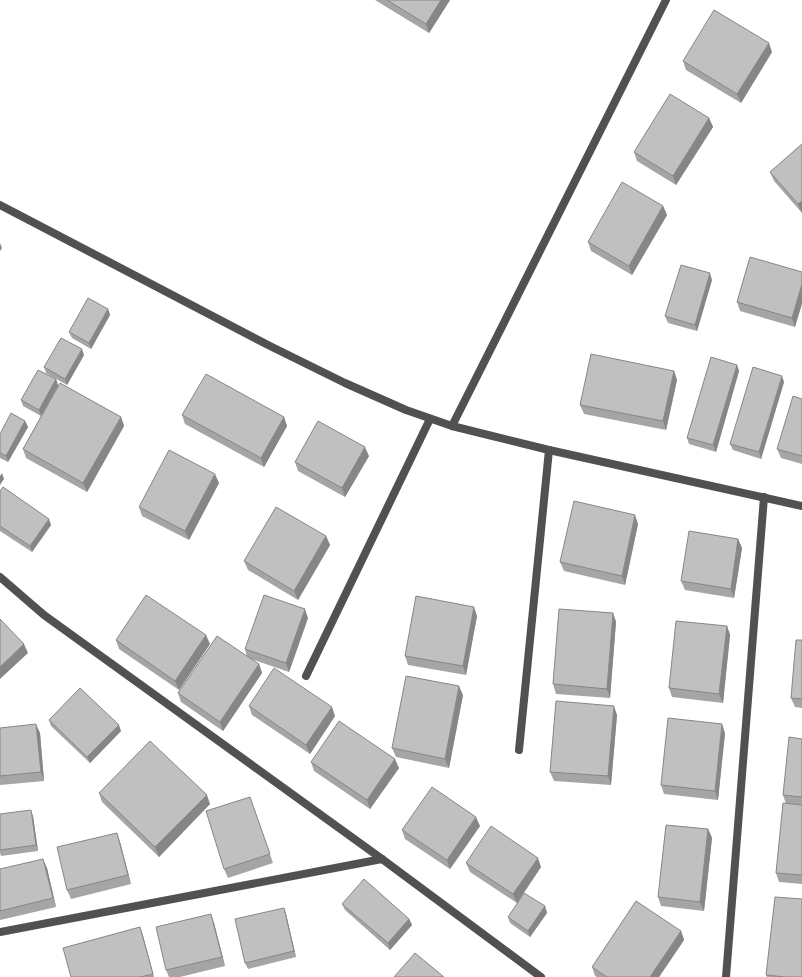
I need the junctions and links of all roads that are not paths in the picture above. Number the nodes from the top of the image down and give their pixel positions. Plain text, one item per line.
1 (666, 0) edge
2 (0, 205) edge
3 (430, 419) junction
4 (452, 426) junction
5 (549, 450) junction
6 (764, 497) junction
7 (802, 506) edge
8 (0, 577) edge
9 (306, 676) dead end
10 (519, 750) dead end
11 (382, 859) junction
12 (0, 932) edge
13 (541, 977) edge
14 (726, 977) edge

1 - 4 street
2 - 3 street
3 - 4 street
3 - 9 street
4 - 5 street
5 - 6 street
5 - 10 street
6 - 7 street
6 - 14 street
8 - 11 street
11 - 12 street
11 - 13 street

